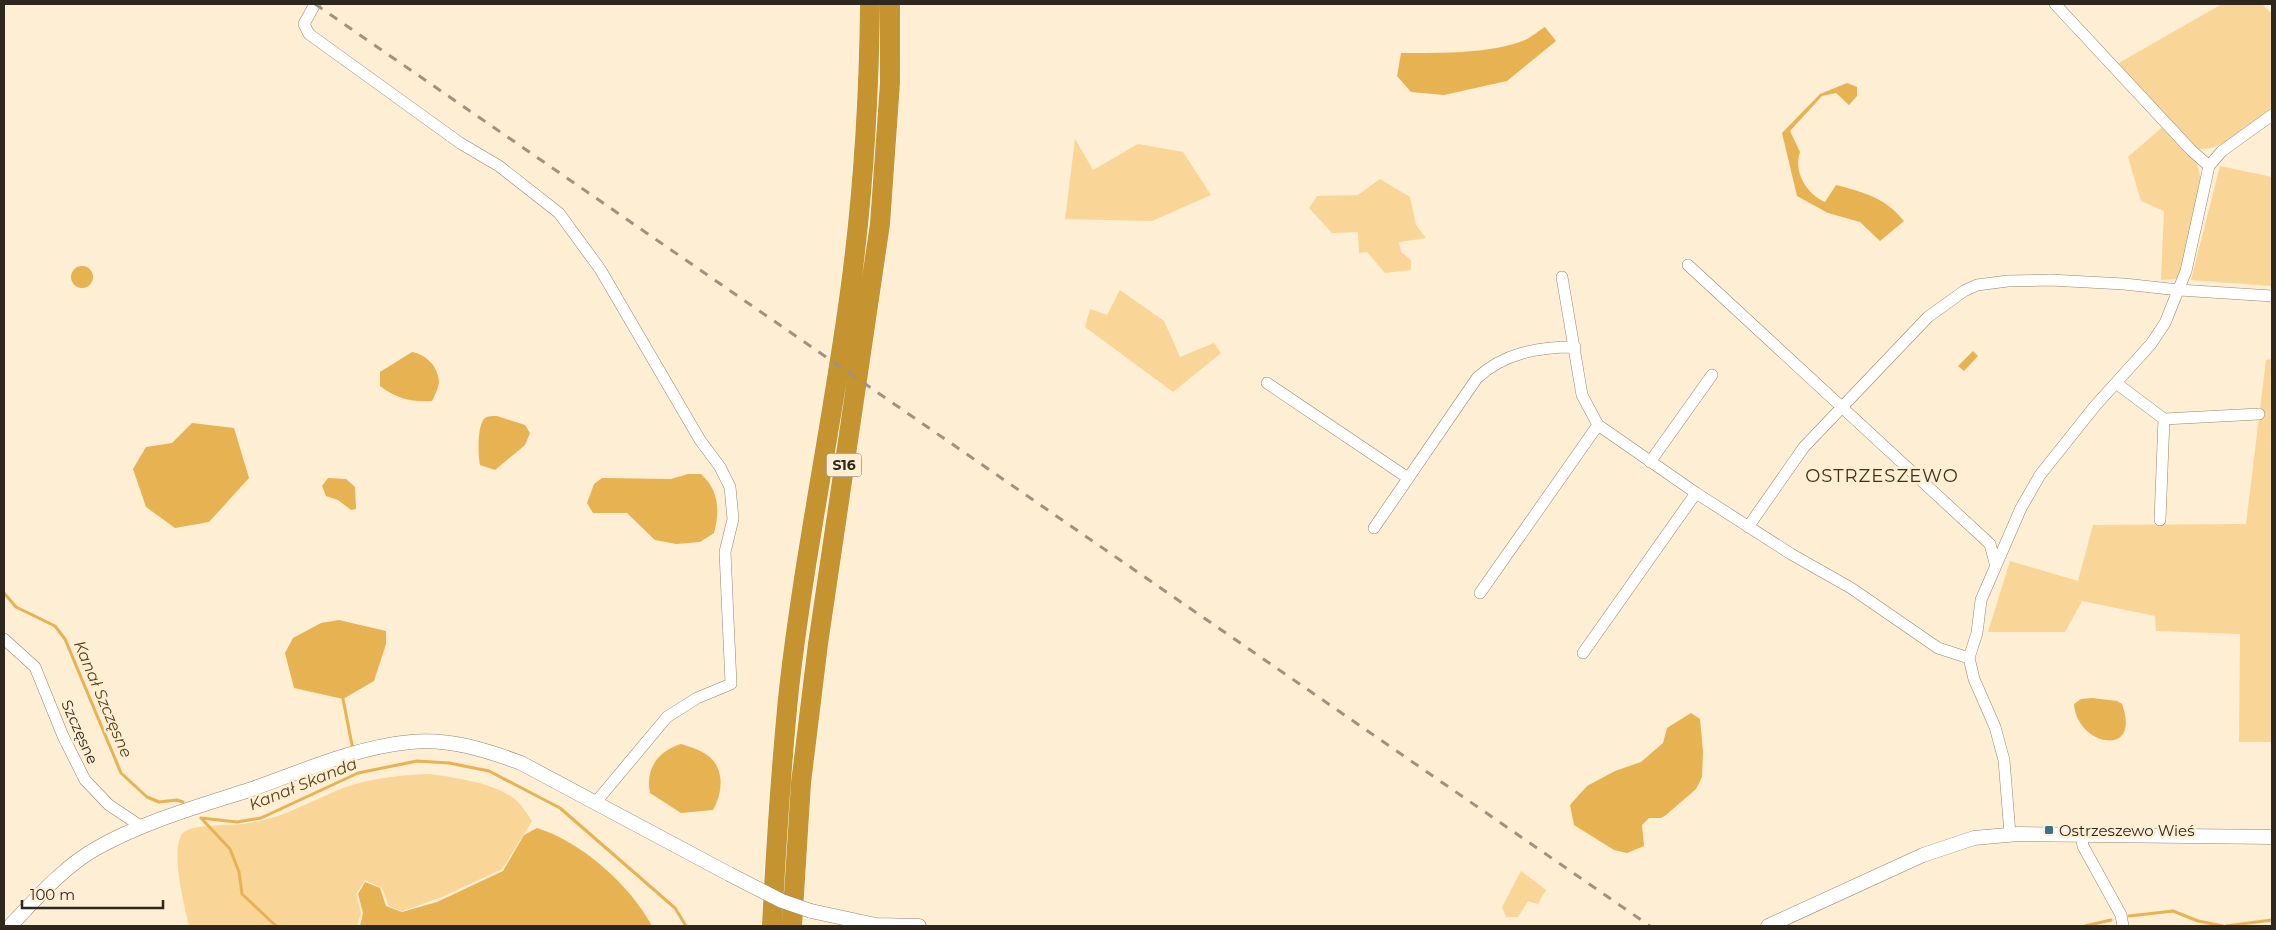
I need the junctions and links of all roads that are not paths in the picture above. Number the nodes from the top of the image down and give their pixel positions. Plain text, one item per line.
1 (315, 4) edge
2 (870, 4) edge
3 (890, 4) edge
4 (2055, 4) edge
5 (2272, 115) edge
6 (2209, 166) junction
7 (1688, 265) dead end
8 (1562, 277) dead end
9 (2179, 290) junction
10 (2272, 296) edge
11 (1575, 347) junction
12 (1712, 374) dead end
13 (1268, 383) dead end
14 (2116, 383) junction
15 (1842, 409) junction
16 (2259, 414) dead end
17 (2164, 419) junction
18 (1598, 425) junction
19 (1650, 462) junction
20 (1408, 478) junction
21 (1696, 493) junction
22 (2160, 520) dead end
23 (1748, 527) junction
24 (1374, 528) dead end
25 (1996, 563) junction
26 (1480, 593) dead end
27 (4, 639) edge
28 (1583, 654) dead end
29 (1968, 658) junction
30 (596, 802) junction
31 (142, 827) junction
32 (2010, 834) junction
33 (2081, 834) junction
34 (2272, 837) edge
35 (10, 926) edge
36 (772, 926) edge
37 (792, 926) edge
38 (919, 926) edge
39 (1768, 926) edge
40 (2123, 926) edge

1 - 30 street
2 - 36 highway, S16
3 - 37 highway, S16
4 - 6 street
5 - 6 street
6 - 9 street
7 - 15 street
8 - 11 street
9 - 10 street
9 - 14 street
9 - 15 street
11 - 18 street
11 - 20 street
12 - 19 street
13 - 20 street
14 - 17 street
14 - 25 street
15 - 23 street
15 - 25 street
16 - 17 street
17 - 22 street
18 - 19 street
18 - 26 street
19 - 21 street
20 - 24 street
21 - 23 street
21 - 28 street
23 - 29 street
25 - 29 street
27 - 31 street, Szczęsne
29 - 32 street
30 - 31 street
30 - 38 street, bridge
31 - 35 street
32 - 33 street
32 - 39 street
33 - 34 street
33 - 40 street

